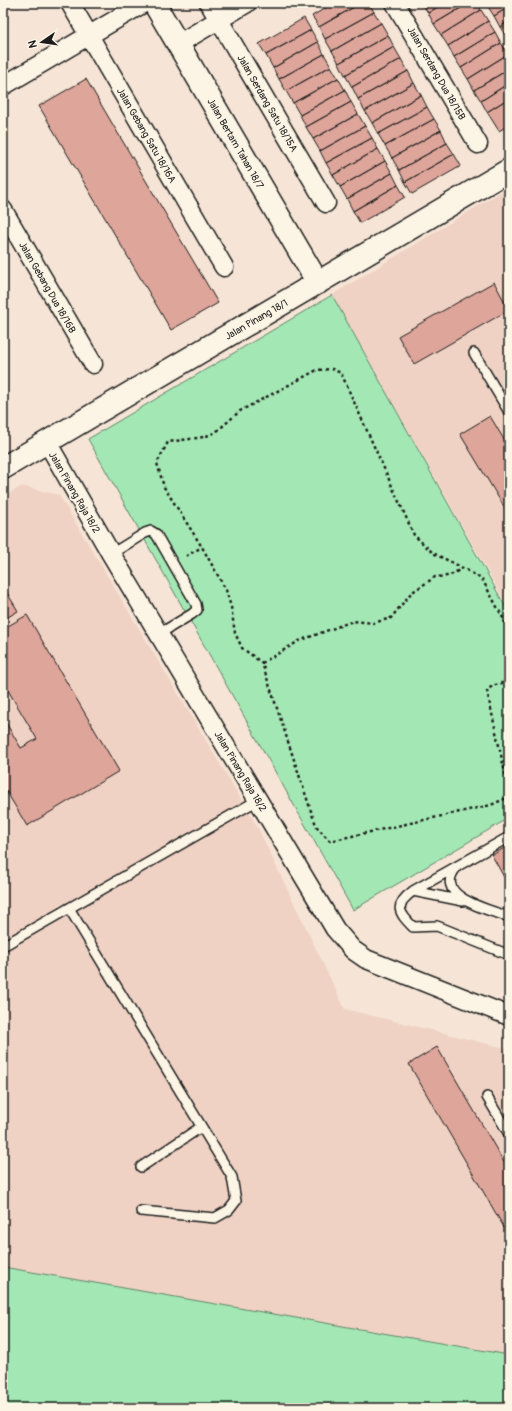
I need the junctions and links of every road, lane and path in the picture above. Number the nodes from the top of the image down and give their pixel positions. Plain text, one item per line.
1 (70, 3) edge
2 (144, 3) edge
3 (154, 3) edge
4 (209, 3) edge
5 (247, 3) edge
6 (395, 3) edge
7 (219, 20) junction
8 (89, 35) junction
9 (178, 44) junction
10 (3, 86) edge
11 (478, 144) dead end
12 (509, 170) edge
13 (326, 203) dead end
14 (3, 210) edge
15 (224, 267) dead end
16 (318, 283) junction
17 (474, 354) dead end
18 (93, 364) dead end
19 (509, 412) edge
20 (47, 442) junction
21 (3, 468) edge
22 (202, 547) junction
23 (111, 554) junction
24 (173, 564) junction
25 (463, 568) junction
26 (509, 629) edge
27 (159, 634) junction
28 (262, 662) junction
29 (509, 681) edge
30 (509, 791) edge
31 (509, 798) edge
32 (258, 800) junction
33 (509, 837) edge
34 (457, 866) junction
35 (413, 891) junction
36 (466, 902) junction
37 (69, 908) junction
38 (509, 917) edge
39 (3, 946) edge
40 (509, 954) edge
41 (509, 1016) edge
42 (487, 1096) dead end
43 (201, 1127) junction
44 (509, 1134) edge
45 (141, 1167) dead end
46 (141, 1211) dead end

1 - 8 street, Jalan Gebang Satu 18/16A
2 - 8 street
3 - 9 street, Jalan Bertam Tahan 18/7
4 - 7 street, Jalan Serdang Satu 18/15A
5 - 7 street
6 - 11 street, Jalan Serdang Dua 18/15B
7 - 9 street
7 - 13 street, Jalan Serdang Satu 18/15A
8 - 10 street
8 - 15 street, Jalan Gebang Satu 18/16A
9 - 16 street, Jalan Bertam Tahan 18/7
12 - 16 street, Jalan Pinang 18/1
14 - 18 street, Jalan Gebang Dua 18/16B
16 - 20 street, Jalan Pinang 18/1
17 - 19 lane
20 - 21 street, Jalan Pinang 18/1
20 - 23 street, Jalan Pinang Raja 18/2
22 - 24 path
22 - 25 path
22 - 28 path
23 - 24 lane
23 - 27 street, Jalan Pinang Raja 18/2
24 - 27 lane
25 - 26 path
25 - 28 path
27 - 32 street, Jalan Pinang Raja 18/2
28 - 31 path
29 - 30 path
32 - 37 lane
32 - 41 street, Jalan Pinang Raja 18/2
33 - 34 lane
34 - 35 lane
34 - 36 lane
35 - 36 lane
35 - 40 lane
36 - 38 lane
37 - 39 lane
37 - 43 lane
42 - 44 lane
43 - 45 lane
43 - 46 lane

